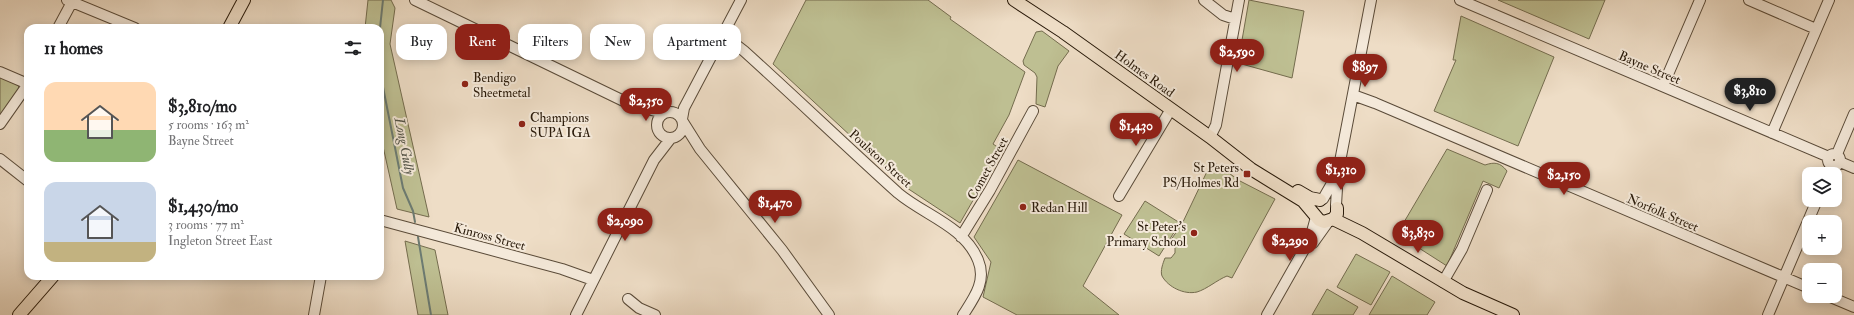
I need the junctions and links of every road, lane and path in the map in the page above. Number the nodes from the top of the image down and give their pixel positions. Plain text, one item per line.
1 (244, 0) edge
2 (415, 0) edge
3 (741, 0) edge
4 (748, 0) edge
5 (1014, 0) edge
6 (1025, 0) edge
7 (1204, 0) edge
8 (1239, 0) edge
9 (1371, 0) edge
10 (1460, 0) edge
11 (1700, 0) edge
12 (1749, 0) edge
13 (1829, 0) edge
14 (70, 1) edge
15 (1235, 19) junction
16 (60, 24) edge
17 (125, 24) edge
18 (231, 24) edge
19 (729, 24) edge
20 (732, 24) edge
21 (1816, 29) junction
22 (1064, 32) junction
23 (741, 50) edge
24 (710, 60) edge
25 (0, 72) edge
26 (24, 82) edge
27 (1663, 86) junction
28 (24, 90) edge
29 (693, 91) junction
30 (1353, 94) junction
31 (634, 106) junction
32 (1171, 109) junction
33 (1033, 112) dead end
34 (666, 113) junction
35 (1854, 114) edge
36 (683, 120) junction
37 (0, 124) edge
38 (658, 129) junction
39 (1772, 133) junction
40 (674, 137) junction
41 (1210, 137) junction
42 (700, 149) junction
43 (0, 159) edge
44 (654, 160) junction
45 (1833, 163) edge
46 (1854, 168) edge
47 (1338, 172) junction
48 (24, 178) edge
49 (1487, 190) dead end
50 (1119, 196) dead end
51 (1321, 200) junction
52 (1337, 206) junction
53 (1814, 207) edge
54 (1323, 218) junction
55 (384, 221) edge
56 (1362, 233) junction
57 (961, 237) junction
58 (1783, 277) junction
59 (50, 280) edge
60 (320, 280) edge
61 (594, 280) junction
62 (1443, 282) junction
63 (1802, 285) edge
64 (628, 299) dead end
65 (1842, 302) edge
66 (1854, 307) edge
67 (19, 315) edge
68 (314, 315) edge
69 (576, 315) edge
70 (655, 315) edge
71 (829, 315) edge
72 (963, 315) edge
73 (1267, 315) edge
74 (1272, 315) edge
75 (1513, 315) edge
76 (1768, 315) edge

1 - 18 main road
2 - 31 street
3 - 19 street
4 - 20 street
5 - 22 main road, Holmes Road
6 - 22 main road, Holmes Road
7 - 15 street
8 - 15 street
9 - 30 street
10 - 27 street, Bayne Street
11 - 27 street
12 - 21 street
13 - 21 street
14 - 16 street
14 - 17 street
15 - 41 street
21 - 39 street
22 - 32 main road, Holmes Road
23 - 57 street, Poulston Street
24 - 29 street
25 - 26 street
27 - 39 street, Bayne Street
28 - 37 street
29 - 34 street
29 - 36 street
30 - 47 street
30 - 58 street, Norfolk Street
31 - 34 street
31 - 38 street
32 - 41 main road, Holmes Road
32 - 50 street
33 - 57 street, Comet Street
34 - 36 street
34 - 38 street
35 - 45 street
36 - 40 street
36 - 42 street
38 - 40 street
38 - 44 street
39 - 45 street, Bayne Street
40 - 42 street
40 - 44 street
41 - 51 main road, Holmes Road
41 - 54 main road, Holmes Road
42 - 71 street
43 - 48 street
44 - 61 street
45 - 46 street, Bayne Street
47 - 51 street
47 - 52 street
49 - 62 street
51 - 52 main road
51 - 54 main road
52 - 54 main road
52 - 56 main road
53 - 58 street
54 - 56 main road
54 - 73 street
54 - 74 street
55 - 61 street, Kinross Street
56 - 62 main road
57 - 72 street, Poulston Street
58 - 63 street, Norfolk Street
58 - 76 street
59 - 67 main road
60 - 68 street
61 - 69 street
62 - 75 main road
64 - 70 street
65 - 66 street

